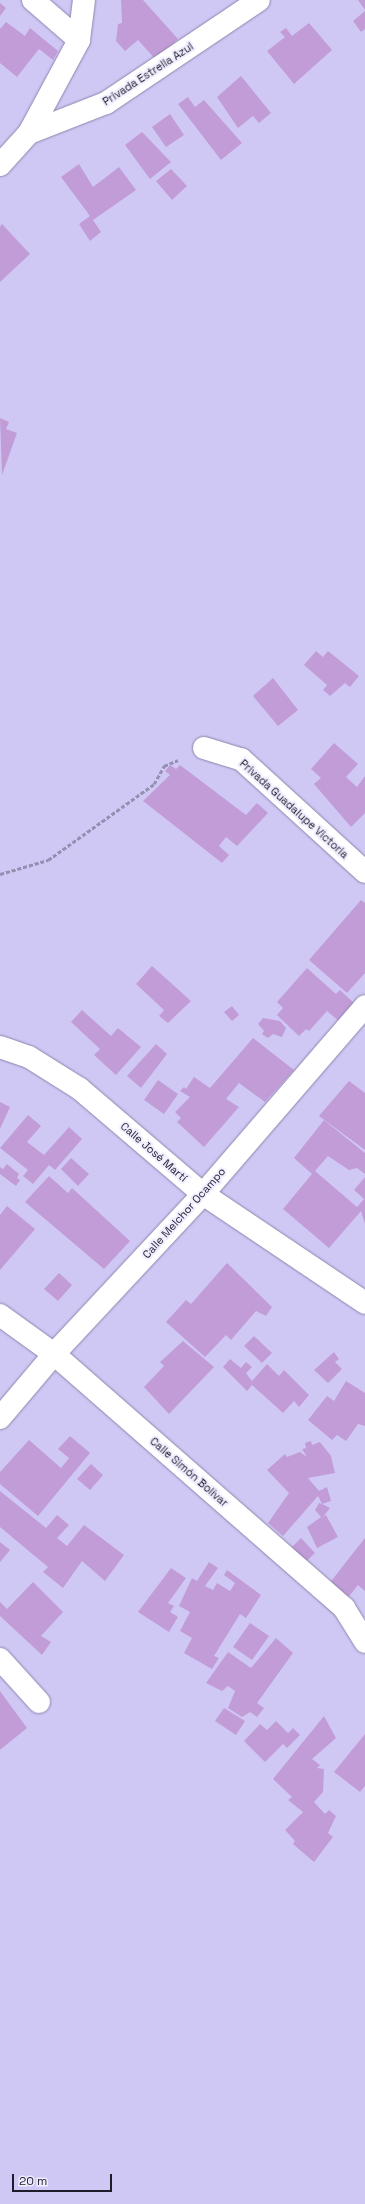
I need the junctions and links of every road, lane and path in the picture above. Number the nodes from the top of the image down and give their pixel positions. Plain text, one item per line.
1 (33, 0) edge
2 (84, 0) edge
3 (259, 0) edge
4 (79, 40) junction
5 (29, 133) junction
6 (0, 165) edge
7 (204, 748) joint
8 (365, 872) edge
9 (0, 874) edge
10 (365, 1006) edge
11 (0, 1048) edge
12 (203, 1194) junction
13 (365, 1303) edge
14 (0, 1315) edge
15 (54, 1354) junction
16 (0, 1418) edge
17 (365, 1642) edge
18 (0, 1659) edge
19 (39, 1702) dead end

1 - 4 street
2 - 4 street
3 - 5 street, Privada Estrella Azul
4 - 5 street
5 - 6 street
7 - 8 street, Privada Guadalupe Victoria
7 - 9 path
10 - 12 street, Calle Melchor Ocampo
11 - 12 street, Calle José Martí
12 - 13 street, Calle José Martí
12 - 15 street, Calle Melchor Ocampo
14 - 15 street, Calle Simón Bolívar
15 - 16 street, Calle Melchor Ocampo
15 - 17 street, Calle Simón Bolívar
18 - 19 street

